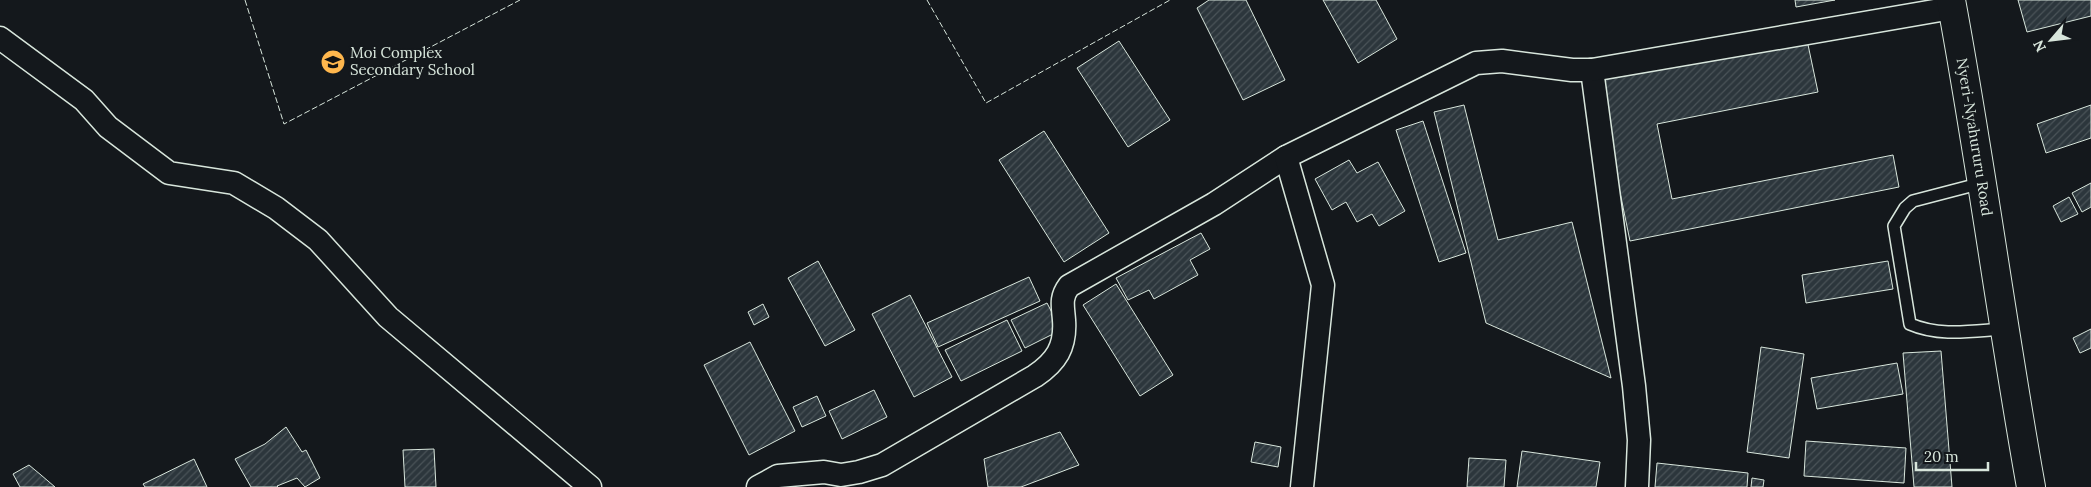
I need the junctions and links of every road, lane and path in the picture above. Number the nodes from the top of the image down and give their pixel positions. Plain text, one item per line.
1 (1951, 4) edge
2 (0, 38) edge
3 (1592, 70) junction
4 (1286, 157) junction
5 (1982, 183) junction
6 (1997, 273) junction
7 (2004, 329) junction
8 (590, 487) edge
9 (758, 487) edge
10 (1302, 487) edge
11 (1637, 487) edge
12 (2031, 487) edge
13 (2050, 487) edge

1 - 3 street
1 - 5 main road, Nyeri-Nyahururu Road
2 - 8 street
3 - 4 street
3 - 11 street
4 - 9 street
4 - 10 street
5 - 6 main road, Nyeri-Nyahururu Road
5 - 7 lane
6 - 7 main road, Nyeri-Nyahururu Road
6 - 13 main road, Nyeri-Nyahururu Road
7 - 12 main road, Nyeri-Nyahururu Road

